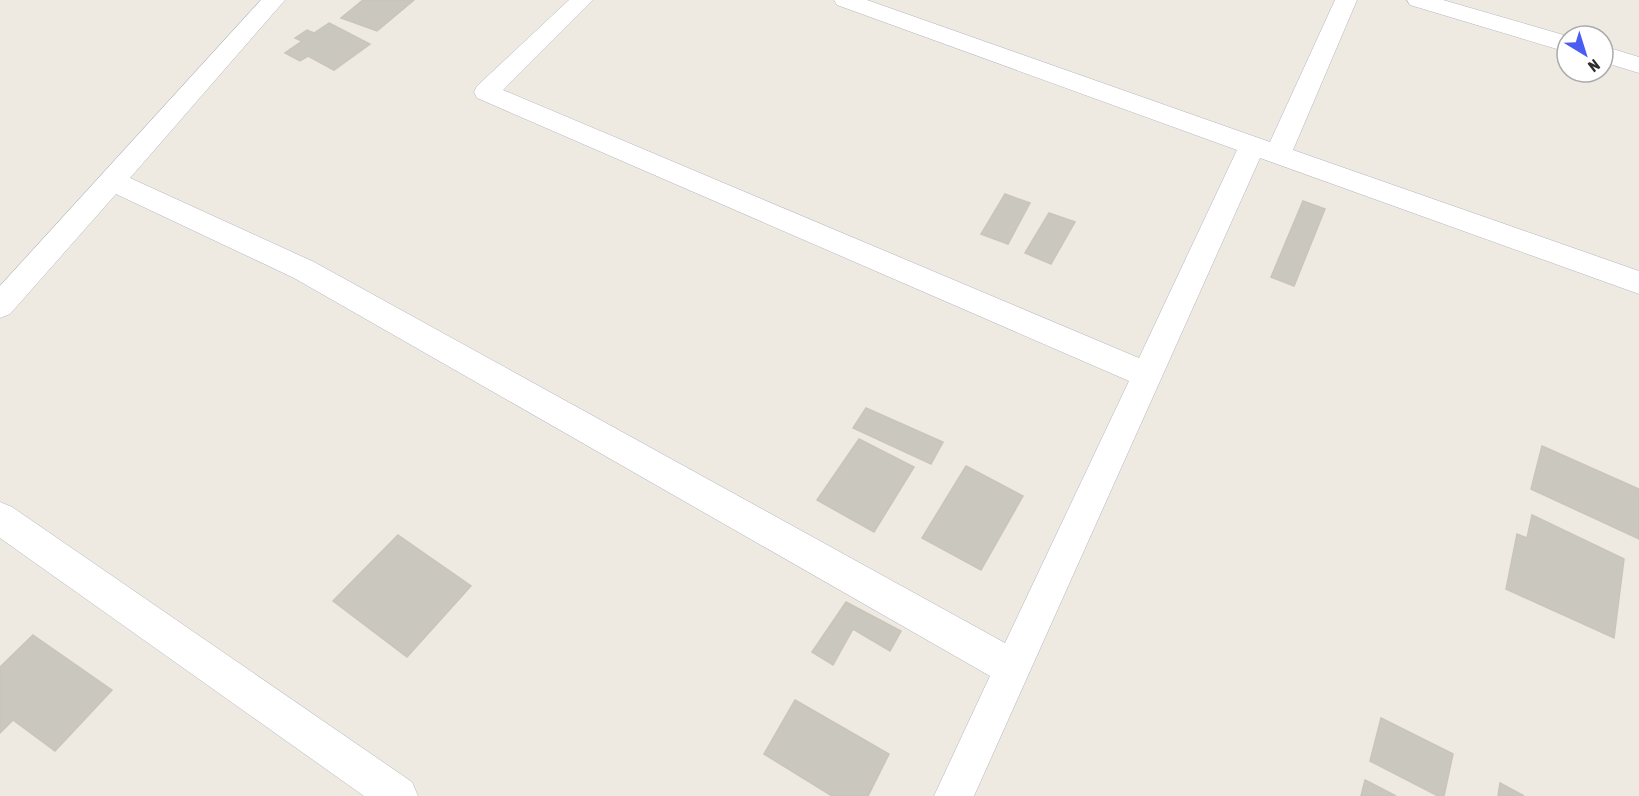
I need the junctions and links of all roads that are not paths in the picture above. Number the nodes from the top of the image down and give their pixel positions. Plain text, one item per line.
1 (274, 0) edge
2 (582, 0) edge
3 (845, 0) edge
4 (1346, 0) edge
5 (1418, 0) edge
6 (1555, 40) edge
7 (1615, 58) edge
8 (1639, 65) edge
9 (1265, 148) junction
10 (111, 181) junction
11 (1639, 283) edge
12 (0, 306) edge
13 (1148, 375) junction
14 (0, 518) edge
15 (1013, 668) junction
16 (398, 796) edge
17 (954, 796) edge

1 - 10 street
2 - 13 street
3 - 9 street
4 - 9 street
5 - 6 street
7 - 8 street
9 - 11 street
9 - 13 street
10 - 12 street
10 - 15 street
13 - 15 street
14 - 16 street
15 - 17 street

